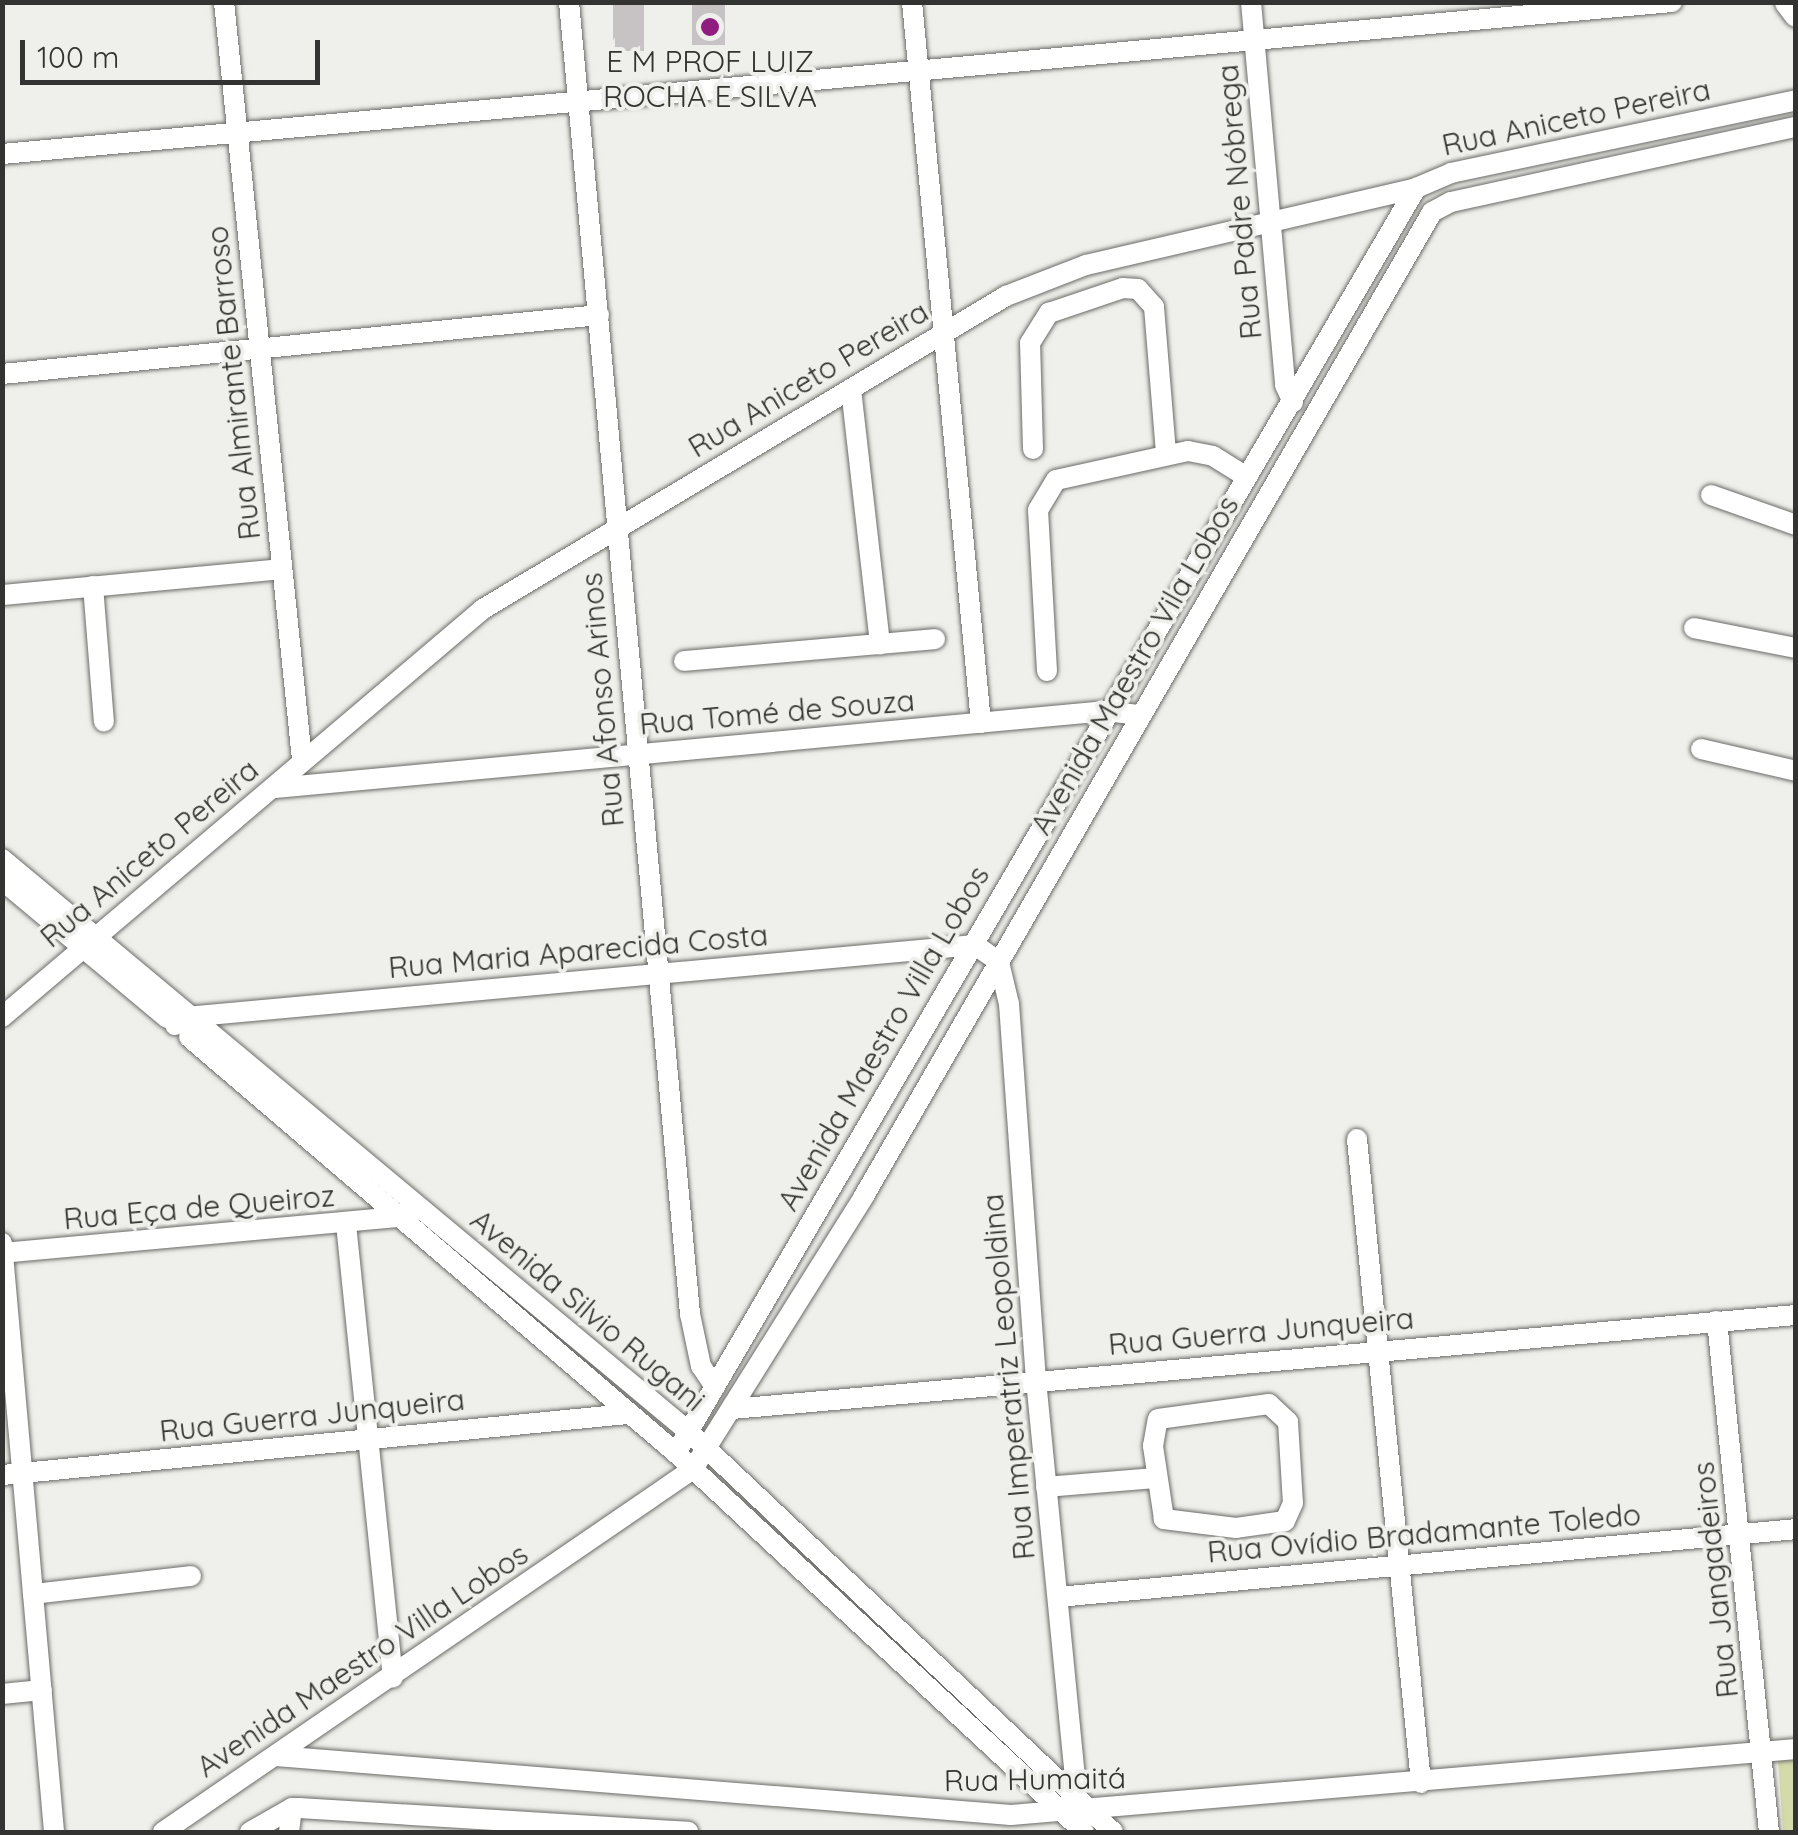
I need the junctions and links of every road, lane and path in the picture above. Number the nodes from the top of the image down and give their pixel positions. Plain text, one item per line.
1 (224, 2) edge
2 (569, 2) edge
3 (912, 2) edge
4 (1251, 2) edge
5 (1672, 2) edge
6 (1787, 2) edge
7 (1634, 4) edge
8 (1796, 14) edge
9 (1255, 39) junction
10 (916, 71) junction
11 (1796, 100) edge
12 (582, 101) junction
13 (1796, 126) edge
14 (236, 131) junction
15 (2, 154) edge
16 (1534, 155) junction
17 (1539, 182) junction
18 (1416, 188) junction
19 (1270, 220) junction
20 (599, 315) junction
21 (939, 334) junction
22 (265, 352) junction
23 (2, 374) edge
24 (851, 388) junction
25 (1288, 397) junction
26 (1311, 420) junction
27 (1033, 449) dead end
28 (1166, 453) junction
29 (1243, 475) junction
30 (1711, 495) dead end
31 (1796, 525) edge
32 (616, 530) junction
33 (281, 569) junction
34 (93, 586) junction
35 (2, 594) edge
36 (1694, 628) dead end
37 (936, 640) dead end
38 (880, 644) junction
39 (1796, 648) edge
40 (684, 661) dead end
41 (1046, 670) dead end
42 (1106, 711) junction
43 (1138, 716) junction
44 (104, 722) dead end
45 (981, 723) junction
46 (1702, 749) dead end
47 (638, 755) junction
48 (302, 759) junction
49 (1796, 771) edge
50 (275, 788) junction
51 (2, 859) edge
52 (2, 880) edge
53 (90, 942) junction
54 (975, 945) junction
55 (998, 962) junction
56 (659, 973) junction
57 (2, 1017) edge
58 (180, 1021) junction
59 (1357, 1139) dead end
60 (424, 1212) junction
61 (401, 1217) junction
62 (346, 1224) junction
63 (2, 1243) edge
64 (3, 1254) edge
65 (1796, 1315) edge
66 (1717, 1322) junction
67 (1376, 1351) junction
68 (1036, 1380) junction
69 (715, 1388) junction
70 (732, 1409) junction
71 (628, 1414) junction
72 (690, 1432) junction
73 (368, 1440) junction
74 (707, 1450) junction
75 (676, 1453) junction
76 (693, 1468) junction
77 (13, 1474) edge
78 (1156, 1478) junction
79 (1046, 1487) junction
80 (1796, 1529) edge
81 (1740, 1534) junction
82 (1396, 1566) junction
83 (191, 1576) dead end
84 (33, 1594) junction
85 (1058, 1596) junction
86 (393, 1678) junction
87 (42, 1690) junction
88 (2, 1694) edge
89 (1796, 1749) edge
90 (1763, 1752) junction
91 (276, 1756) junction
92 (1421, 1783) junction
93 (1076, 1807) junction
94 (292, 1808) junction
95 (54, 1832) edge
96 (163, 1832) edge
97 (250, 1832) edge
98 (289, 1832) edge
99 (688, 1832) edge
100 (1084, 1832) edge
101 (1112, 1832) edge
102 (1769, 1832) edge

1 - 14 street, Rua Almirante Barroso
2 - 12 street, Rua Afonso Arinos
3 - 10 street
4 - 9 street, Rua Padre Nóbrega
5 - 7 street
6 - 8 main road
7 - 9 street
9 - 10 street
9 - 19 street, Rua Padre Nóbrega
10 - 12 street
10 - 21 street
11 - 16 street, Rua Aniceto Pereira
12 - 14 street
12 - 20 street, Rua Afonso Arinos
13 - 17 street, Avenida Maestro Vila Lobos
14 - 15 street
14 - 22 street, Rua Almirante Barroso
16 - 17 street
16 - 18 street, Rua Aniceto Pereira
17 - 26 street, Avenida Maestro Vila Lobos
18 - 19 street, Rua Aniceto Pereira
18 - 25 street, Avenida Maestro Villa Lobos
19 - 21 street, Rua Aniceto Pereira
19 - 25 street, Rua Padre Nóbrega
20 - 22 street
20 - 32 street, Rua Afonso Arinos
21 - 24 street, Rua Aniceto Pereira
21 - 45 street
22 - 23 street
22 - 33 street, Rua Almirante Barroso
24 - 32 street, Rua Aniceto Pereira
24 - 38 street
25 - 26 street
25 - 29 street, Avenida Maestro Villa Lobos
26 - 43 street, Avenida Maestro Vila Lobos
27 - 28 street
28 - 29 street
28 - 41 street
29 - 42 street, Avenida Maestro Villa Lobos
30 - 31 street
32 - 47 street, Rua Afonso Arinos
32 - 48 street, Rua Aniceto Pereira
33 - 34 street
33 - 48 street, Rua Almirante Barroso
34 - 35 street
34 - 44 street
36 - 39 street
37 - 38 street
38 - 40 street
42 - 43 street, Rua Tomé de Souza
42 - 45 street, Rua Tomé de Souza
42 - 54 street, Avenida Maestro Villa Lobos
43 - 55 street, Avenida Maestro Vila Lobos
45 - 47 street, Rua Tomé de Souza
46 - 49 street
47 - 50 street, Rua Tomé de Souza
47 - 56 street, Rua Afonso Arinos
48 - 50 street, Rua Aniceto Pereira
50 - 53 street, Rua Aniceto Pereira
51 - 53 street, Avenida Silvio Rugani
52 - 53 street, Avenida Silvio Rugani
53 - 57 street, Rua Aniceto Pereira
53 - 58 street, Avenida Silvio Rugani
54 - 55 street
54 - 56 street, Rua Maria Aparecida Costa
54 - 69 street, Avenida Maestro Villa Lobos
55 - 68 street, Rua Imperatriz Leopoldina
55 - 70 street, Avenida Maestro Vila Lobos
56 - 58 street, Rua Maria Aparecida Costa
56 - 69 street, Rua Afonso Arinos
58 - 60 street, Avenida Silvio Rugani
58 - 61 street, Avenida Silvio Rugani
59 - 67 street
60 - 61 street, Rua Eça de Queiroz
60 - 72 street, Avenida Silvio Rugani
61 - 62 street, Rua Eça de Queiroz
61 - 71 street, Avenida Silvio Rugani
62 - 64 street, Rua Eça de Queiroz
62 - 73 street
63 - 64 street
64 - 77 street
65 - 66 street, Rua Guerra Junqueira
66 - 67 street, Rua Guerra Junqueira
66 - 81 street, Rua Jangadeiros
67 - 68 street, Rua Guerra Junqueira
67 - 82 street
68 - 70 street, Rua Guerra Junqueira
68 - 79 street, Rua Imperatriz Leopoldina
69 - 72 street, Avenida Maestro Villa Lobos
70 - 74 street, Avenida Maestro Vila Lobos
71 - 73 street, Rua Guerra Junqueira
71 - 75 street, Avenida Silvio Rugani
72 - 74 street, Avenida Silvio Rugani
72 - 75 street, Avenida Maestro Villa Lobos
73 - 77 street, Rua Guerra Junqueira
73 - 86 street
74 - 76 street, Avenida Maestro Vila Lobos
74 - 93 street, Avenida Silvio Rugani
75 - 76 street, Avenida Silvio Rugani
76 - 86 street, Avenida Maestro Villa Lobos
76 - 93 street, Avenida Silvio Rugani
77 - 84 street
78 - 78 street
78 - 79 street
79 - 85 street, Rua Imperatriz Leopoldina
80 - 81 street, Rua Ovídio Bradamante Toledo
81 - 82 street, Rua Ovídio Bradamante Toledo
81 - 90 street, Rua Jangadeiros
82 - 85 street, Rua Ovídio Bradamante Toledo
82 - 92 street
83 - 84 street
84 - 87 street
85 - 93 street, Rua Imperatriz Leopoldina
86 - 91 street, Avenida Maestro Villa Lobos
87 - 88 street
87 - 95 street
89 - 90 street, Rua Humaitá
90 - 92 street, Rua Humaitá
90 - 102 street, Rua Jangadeiros
91 - 93 street, Rua Humaitá
91 - 96 street, Avenida Maestro Villa Lobos
92 - 93 street, Rua Humaitá
93 - 100 street, Avenida Silvio Rugani
93 - 101 street, Avenida Silvio Rugani
94 - 97 street
94 - 98 street
94 - 99 street

